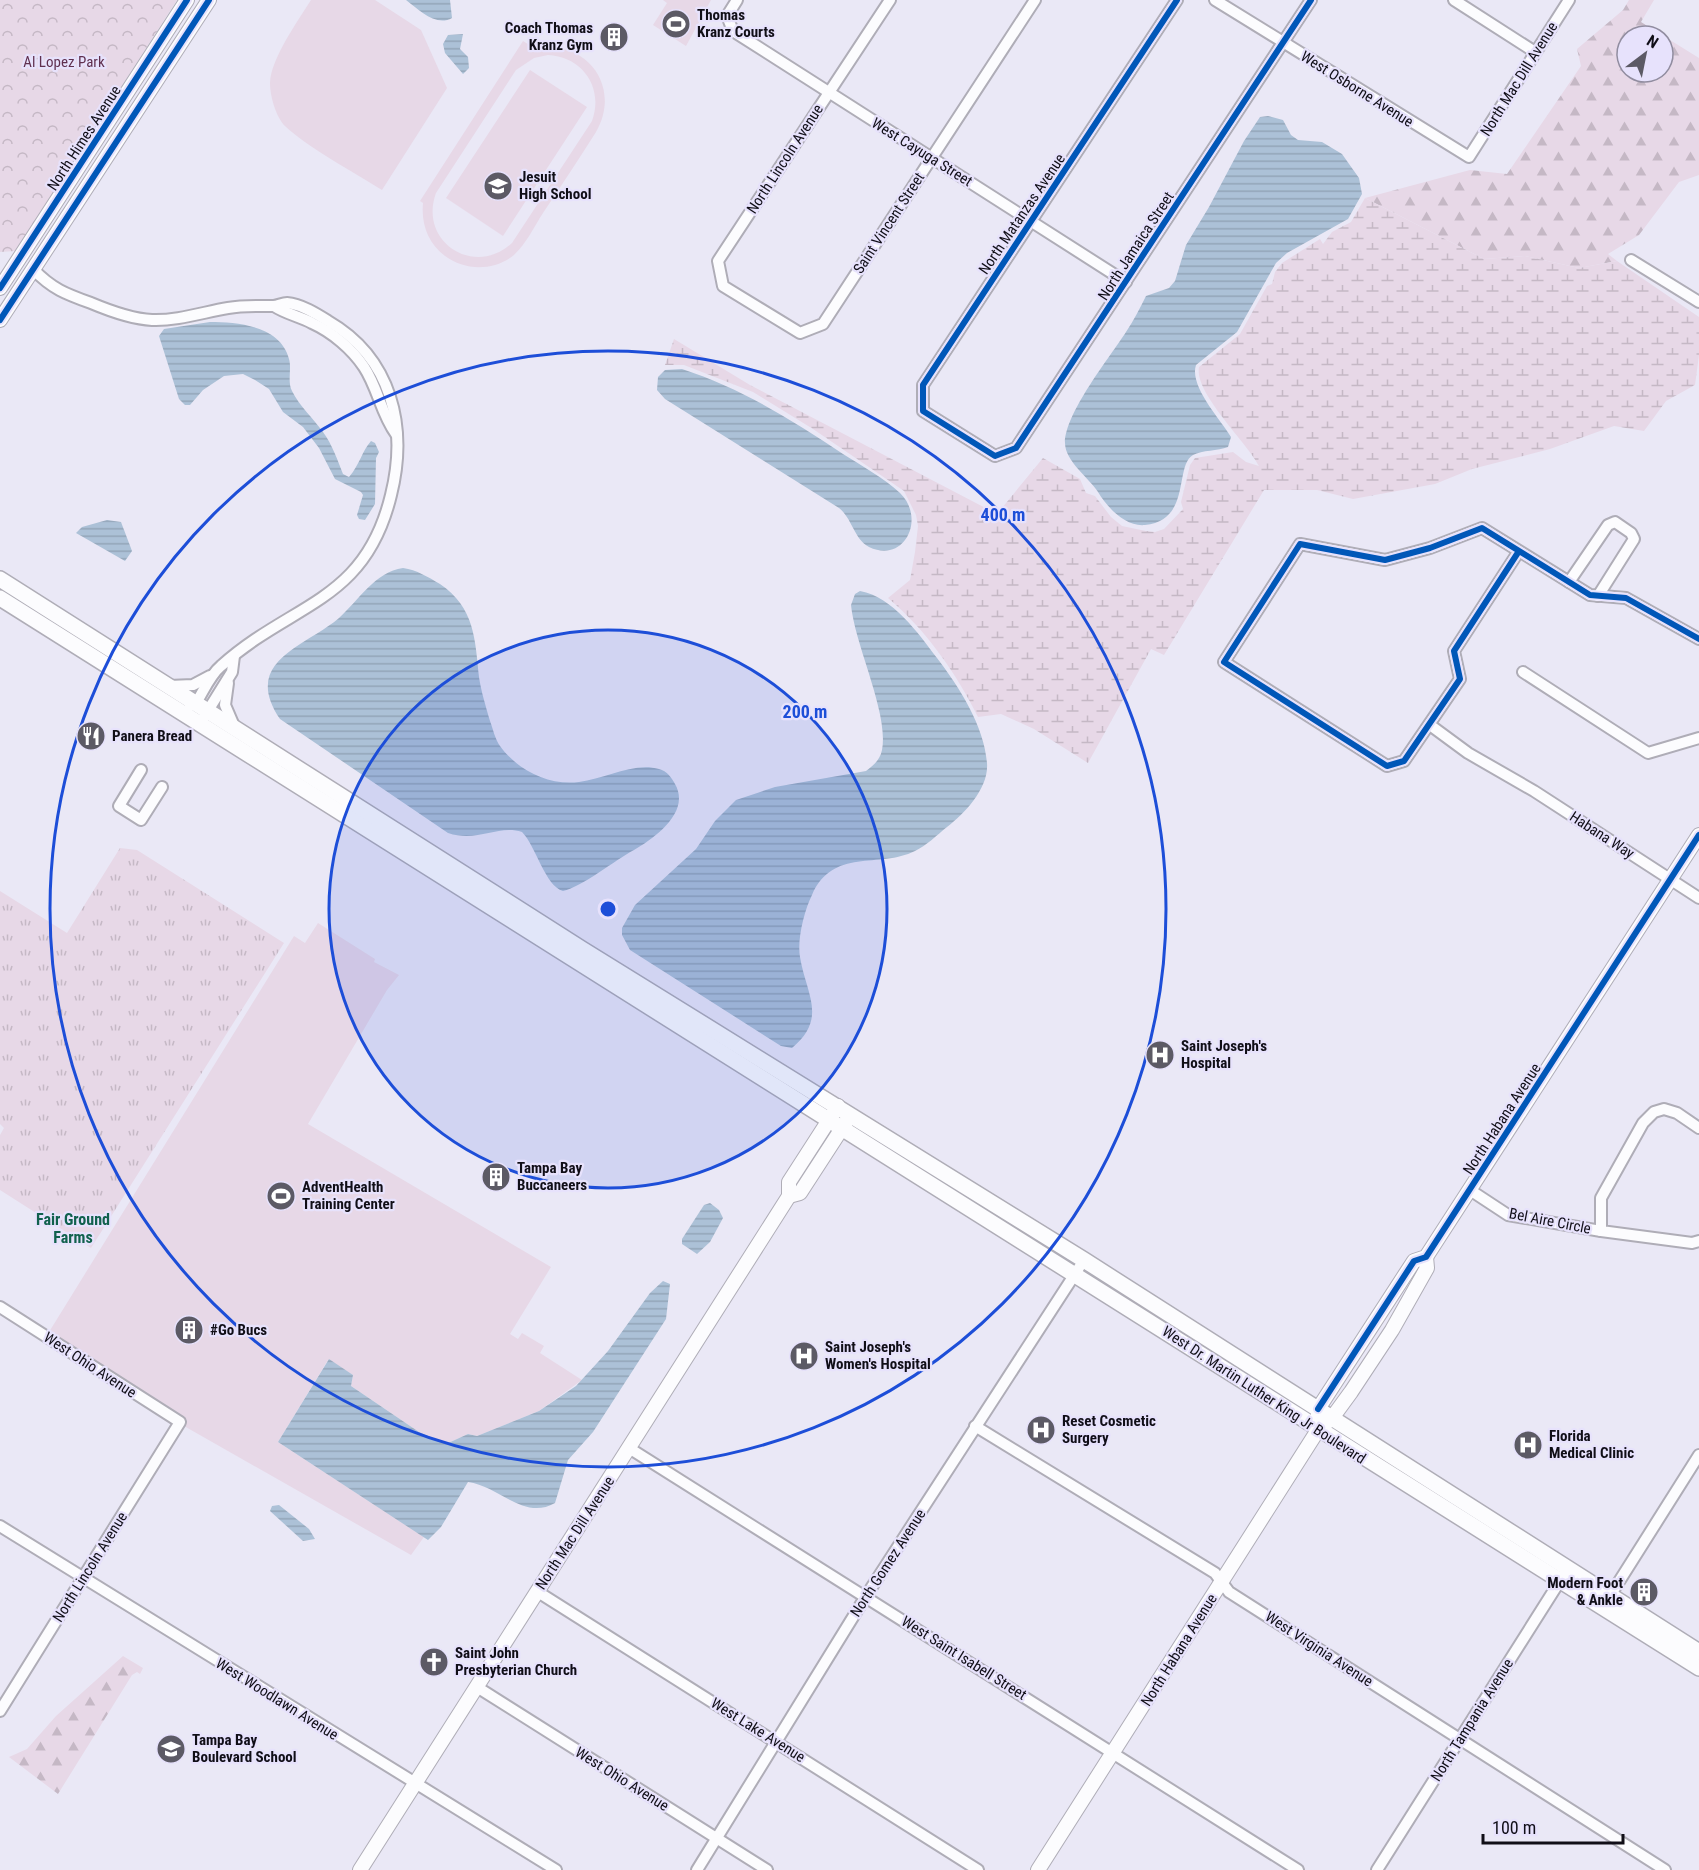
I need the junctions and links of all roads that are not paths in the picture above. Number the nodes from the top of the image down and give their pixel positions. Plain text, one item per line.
1 (187, 0) edge
2 (209, 0) edge
3 (737, 0) edge
4 (890, 0) edge
5 (1035, 0) edge
6 (1177, 0) edge
7 (1215, 0) edge
8 (1311, 0) edge
9 (1454, 0) edge
10 (1569, 0) edge
11 (178, 14) junction
12 (193, 23) junction
13 (1283, 43) junction
14 (1535, 52) junction
15 (829, 93) junction
16 (108, 123) junction
17 (123, 131) junction
18 (1469, 157) joint
19 (931, 158) junction
20 (1032, 221) junction
21 (1631, 260) dead end
22 (33, 269) junction
23 (1126, 282) junction
24 (0, 288) edge
25 (1699, 302) edge
26 (760, 307) joint
27 (0, 320) edge
28 (958, 433) joint
29 (1519, 551) junction
30 (0, 579) edge
31 (1569, 582) junction
32 (1598, 596) junction
33 (0, 598) edge
34 (1699, 639) edge
35 (234, 656) junction
36 (218, 669) junction
37 (1523, 672) dead end
38 (229, 676) junction
39 (168, 686) junction
40 (201, 707) junction
41 (178, 711) junction
42 (1430, 725) junction
43 (200, 726) junction
44 (236, 729) junction
45 (1699, 738) edge
46 (141, 770) dead end
47 (162, 786) dead end
48 (1699, 835) edge
49 (1670, 879) junction
50 (1699, 898) edge
51 (841, 1117) junction
52 (1699, 1128) edge
53 (1470, 1191) junction
54 (1601, 1231) junction
55 (1699, 1241) edge
56 (1426, 1257) junction
57 (1084, 1260) junction
58 (1075, 1273) junction
59 (0, 1307) edge
60 (1318, 1409) junction
61 (1332, 1418) junction
62 (180, 1422) joint
63 (975, 1426) junction
64 (1318, 1430) junction
65 (629, 1448) junction
66 (1699, 1455) edge
67 (0, 1526) edge
68 (1563, 1576) junction
69 (83, 1579) junction
70 (1222, 1582) junction
71 (538, 1592) junction
72 (866, 1596) junction
73 (1606, 1602) junction
74 (1699, 1652) edge
75 (1699, 1668) edge
76 (477, 1687) junction
77 (0, 1711) edge
78 (1460, 1740) junction
79 (776, 1742) junction
80 (1113, 1753) junction
81 (416, 1782) junction
82 (717, 1839) junction
83 (360, 1870) edge
84 (556, 1870) edge
85 (697, 1870) edge
86 (767, 1870) edge
87 (978, 1870) edge
88 (1038, 1870) edge
89 (1298, 1870) edge
90 (1377, 1870) edge
91 (1665, 1870) edge

1 - 11 street, North Himes Avenue
2 - 12 street, North Himes Avenue
3 - 15 street, West Cayuga Street
4 - 15 street, North Lincoln Avenue
5 - 19 street, Saint Vincent Street
6 - 20 street, North Matanzas Avenue
7 - 13 street, West Osborne Avenue
8 - 13 street, North Jamaica Street
9 - 14 street
10 - 14 street, North Mac Dill Avenue
11 - 12 street
11 - 16 street, North Himes Avenue
12 - 17 street, North Himes Avenue
13 - 18 street, West Osborne Avenue
13 - 23 street, North Jamaica Street
14 - 18 street, North Mac Dill Avenue
15 - 19 street, West Cayuga Street
15 - 26 street, North Lincoln Avenue
16 - 17 street
16 - 24 street, North Himes Avenue
17 - 22 street, North Himes Avenue
19 - 20 street, West Cayuga Street
19 - 26 street, Saint Vincent Street
20 - 23 street, West Cayuga Street
20 - 28 street, North Matanzas Avenue
21 - 25 street
22 - 27 street, North Himes Avenue
22 - 35 street
23 - 28 street, North Jamaica Street
29 - 31 street
29 - 42 street
29 - 42 street
30 - 39 main road
31 - 32 street
31 - 32 street
32 - 34 street
33 - 41 main road
35 - 36 street
35 - 38 street
36 - 39 street
36 - 40 street
37 - 45 street
38 - 40 street
38 - 44 street
39 - 40 main road
40 - 41 street
40 - 43 street
40 - 44 main road
41 - 43 main road
42 - 49 street, Habana Way
43 - 51 main road
44 - 51 main road
46 - 47 street
48 - 49 street, North Habana Avenue
49 - 50 street, Habana Way
49 - 53 street, North Habana Avenue
51 - 57 main road, West Dr. Martin Luther King Jr Boulevard
51 - 58 main road, West Dr. Martin Luther King Jr Boulevard
51 - 65 street, North Mac Dill Avenue
52 - 54 street, Bel Aire Circle
53 - 54 street, Bel Aire Circle
53 - 56 street, North Habana Avenue
54 - 55 street, Bel Aire Circle
56 - 60 street, North Habana Avenue
56 - 61 street, North Habana Avenue
57 - 58 street, North Gomez Avenue
57 - 60 main road, West Dr. Martin Luther King Jr Boulevard
58 - 63 street, North Gomez Avenue
58 - 64 main road, West Dr. Martin Luther King Jr Boulevard
59 - 62 street, West Ohio Avenue
60 - 61 main road, West Dr. Martin Luther King Jr Boulevard
60 - 64 street
61 - 64 street, North Habana Avenue
61 - 68 main road, West Dr. Martin Luther King Jr Boulevard
62 - 69 street, North Lincoln Avenue
63 - 70 street, West Virginia Avenue
63 - 72 street, North Gomez Avenue
64 - 68 main road, West Dr. Martin Luther King Jr Boulevard
64 - 70 street, North Habana Avenue
65 - 71 street, North Mac Dill Avenue
65 - 72 street, West Saint Isabell Street
66 - 73 street
67 - 69 street, West Woodlawn Avenue
68 - 73 main road, West Dr. Martin Luther King Jr Boulevard
68 - 78 street, North Tampania Avenue
69 - 77 street, North Lincoln Avenue
69 - 81 street, West Woodlawn Avenue
70 - 78 street, West Virginia Avenue
70 - 80 street, North Habana Avenue
71 - 76 street, North Mac Dill Avenue
71 - 79 street, West Lake Avenue
72 - 79 street, North Gomez Avenue
72 - 80 street, West Saint Isabell Street
73 - 74 main road, West Dr. Martin Luther King Jr Boulevard
73 - 75 main road, West Dr. Martin Luther King Jr Boulevard
76 - 81 street, North Mac Dill Avenue
76 - 82 street, West Ohio Avenue
78 - 90 street, North Tampania Avenue
78 - 91 street, West Virginia Avenue
79 - 82 street, North Gomez Avenue
79 - 87 street, West Lake Avenue
80 - 88 street, North Habana Avenue
80 - 89 street, West Saint Isabell Street
81 - 83 street, North Mac Dill Avenue
81 - 84 street, West Woodlawn Avenue
82 - 85 street, North Gomez Avenue
82 - 86 street, West Ohio Avenue

